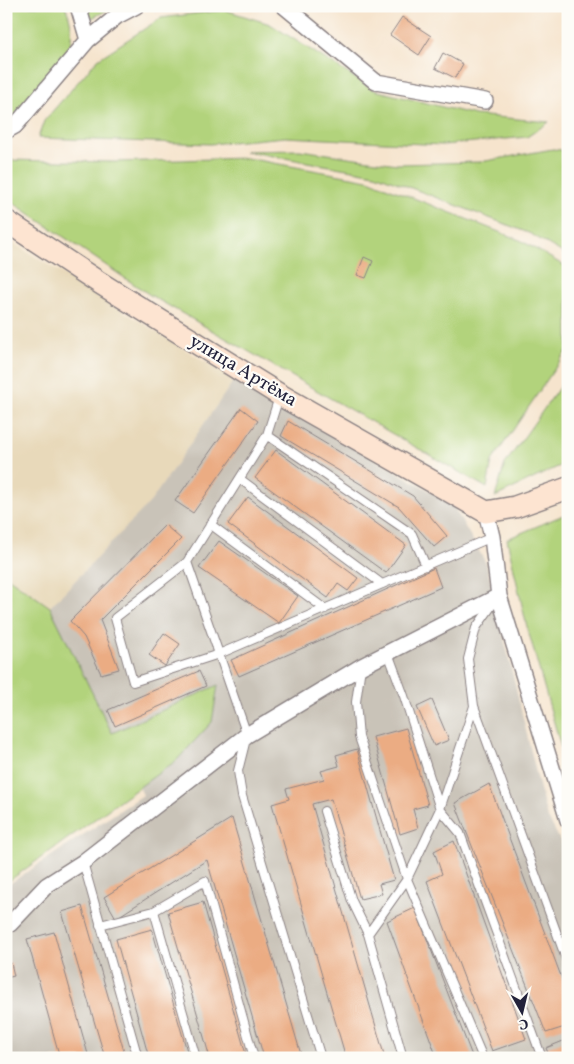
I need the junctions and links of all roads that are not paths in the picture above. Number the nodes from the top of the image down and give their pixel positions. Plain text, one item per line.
1 (78, 6) edge
2 (136, 6) edge
3 (284, 6) edge
4 (88, 40) junction
5 (485, 101) dead end
6 (6, 131) edge
7 (6, 221) edge
8 (280, 394) junction
9 (267, 435) junction
10 (240, 479) junction
11 (568, 488) edge
12 (486, 512) junction
13 (210, 524) junction
14 (492, 537) junction
15 (187, 562) junction
16 (426, 566) junction
17 (382, 584) junction
18 (499, 596) junction
19 (325, 609) junction
20 (388, 653) junction
21 (219, 654) junction
22 (362, 666) junction
23 (474, 706) junction
24 (247, 735) junction
25 (440, 809) junction
26 (324, 811) dead end
27 (568, 820) edge
28 (83, 862) junction
29 (408, 879) junction
30 (154, 911) junction
31 (10, 924) dead end
32 (100, 925) junction
33 (368, 934) junction
34 (568, 964) edge
35 (138, 1058) edge
36 (196, 1058) edge
37 (254, 1058) edge
38 (321, 1058) edge
39 (404, 1058) edge
40 (483, 1058) edge
41 (542, 1058) edge

1 - 4 street
2 - 4 street
3 - 5 street
4 - 6 street
7 - 8 street, улица Артёма
8 - 9 lane
8 - 12 street, улица Артёма
9 - 10 lane
9 - 16 lane
10 - 13 lane
10 - 17 lane
11 - 12 street
12 - 14 street
13 - 15 lane
13 - 19 lane
14 - 16 lane
14 - 18 street
15 - 21 lane
15 - 21 lane
16 - 17 lane
17 - 19 lane
18 - 20 street
18 - 23 lane
18 - 27 street
19 - 21 lane
20 - 22 street
20 - 25 lane
21 - 24 lane
22 - 24 street
22 - 29 lane
23 - 25 lane
23 - 34 lane
24 - 28 street
24 - 38 lane
25 - 29 lane
25 - 41 lane
26 - 33 lane
28 - 31 street
28 - 32 lane
29 - 33 lane
29 - 40 lane
30 - 32 lane
30 - 36 lane
30 - 37 lane
32 - 35 lane
33 - 39 lane

